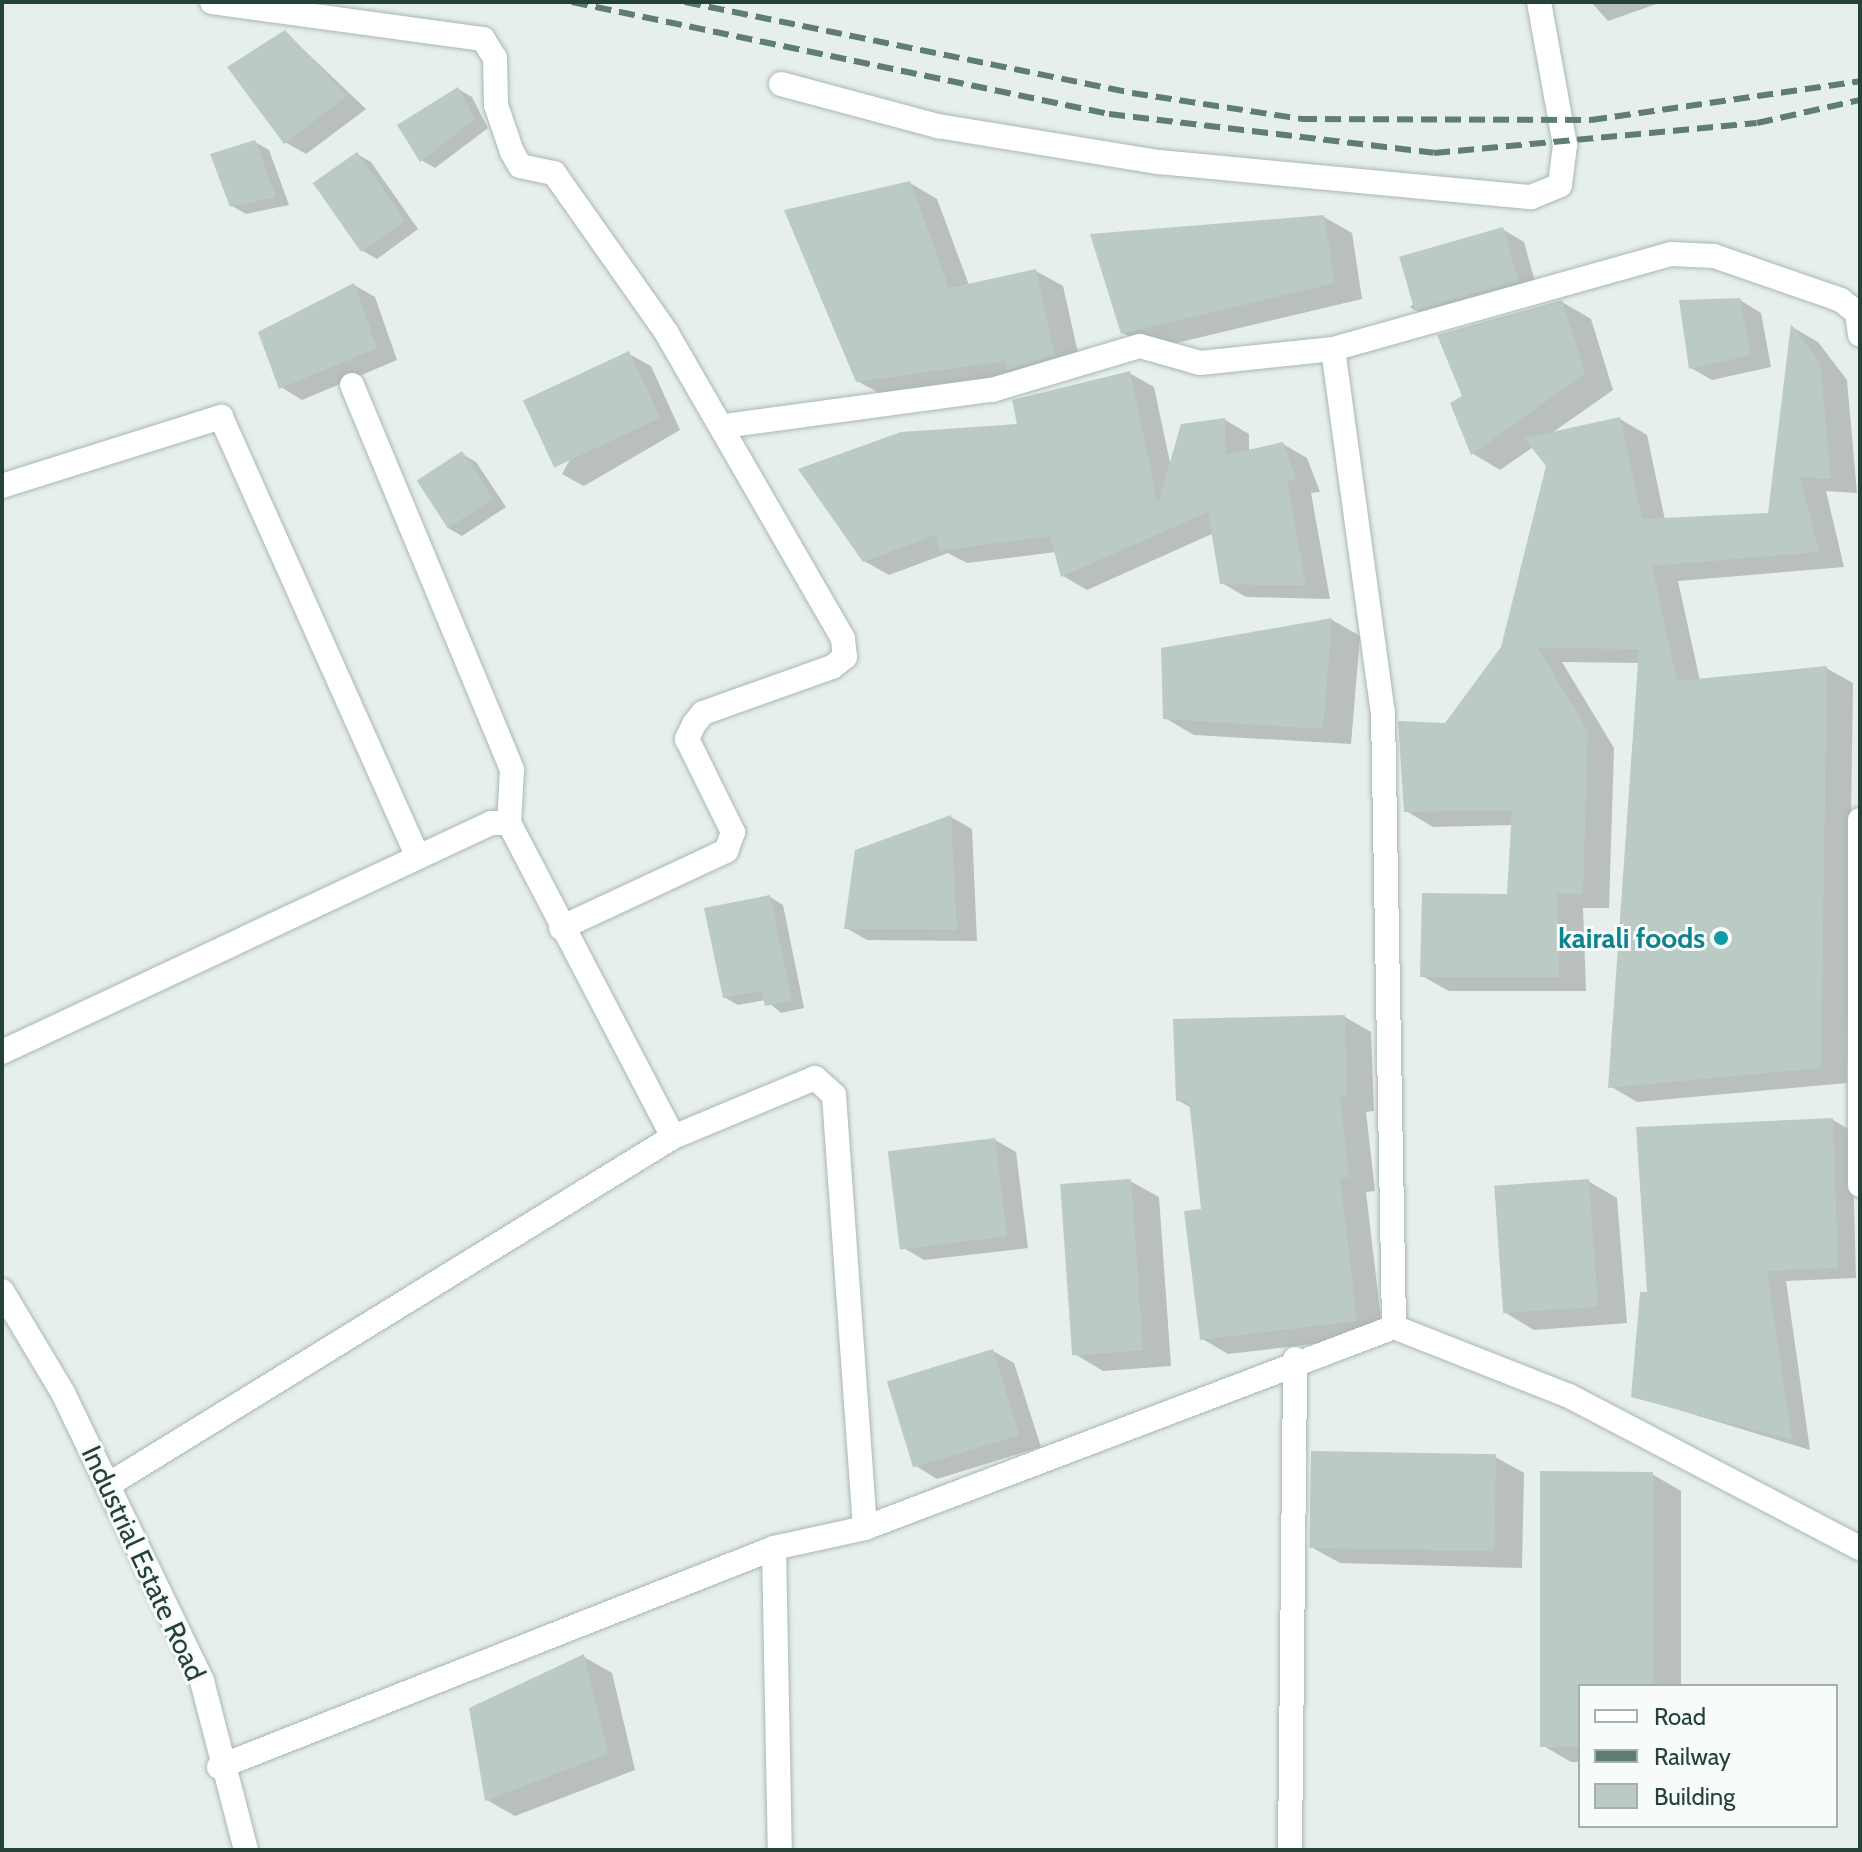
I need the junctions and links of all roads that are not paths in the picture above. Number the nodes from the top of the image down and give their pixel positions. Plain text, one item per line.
1 (212, 2) edge
2 (1539, 2) edge
3 (781, 84) dead end
4 (1860, 335) edge
5 (1333, 349) junction
6 (352, 385) dead end
7 (724, 426) junction
8 (2, 486) edge
9 (1860, 820) edge
10 (509, 823) junction
11 (418, 857) junction
12 (561, 928) junction
13 (2, 1052) edge
14 (673, 1137) junction
15 (1860, 1185) edge
16 (2, 1291) edge
17 (1394, 1327) junction
18 (1295, 1359) junction
19 (108, 1485) junction
20 (865, 1528) junction
21 (774, 1548) junction
22 (1860, 1548) edge
23 (219, 1767) junction
24 (246, 1850) edge
25 (780, 1850) edge
26 (1290, 1850) edge

1 - 7 street
2 - 3 street
4 - 5 street
5 - 7 street
5 - 17 street
6 - 10 street
7 - 12 street
8 - 11 street
9 - 15 street
10 - 11 street
10 - 12 street
11 - 13 street
12 - 14 street
14 - 19 street
14 - 20 street
16 - 19 street, Industrial Estate Road
17 - 18 street
17 - 22 street
18 - 20 street
18 - 26 street
19 - 23 street, Industrial Estate Road
20 - 21 street
21 - 23 street
21 - 25 street
23 - 24 street, Industrial Estate Road

